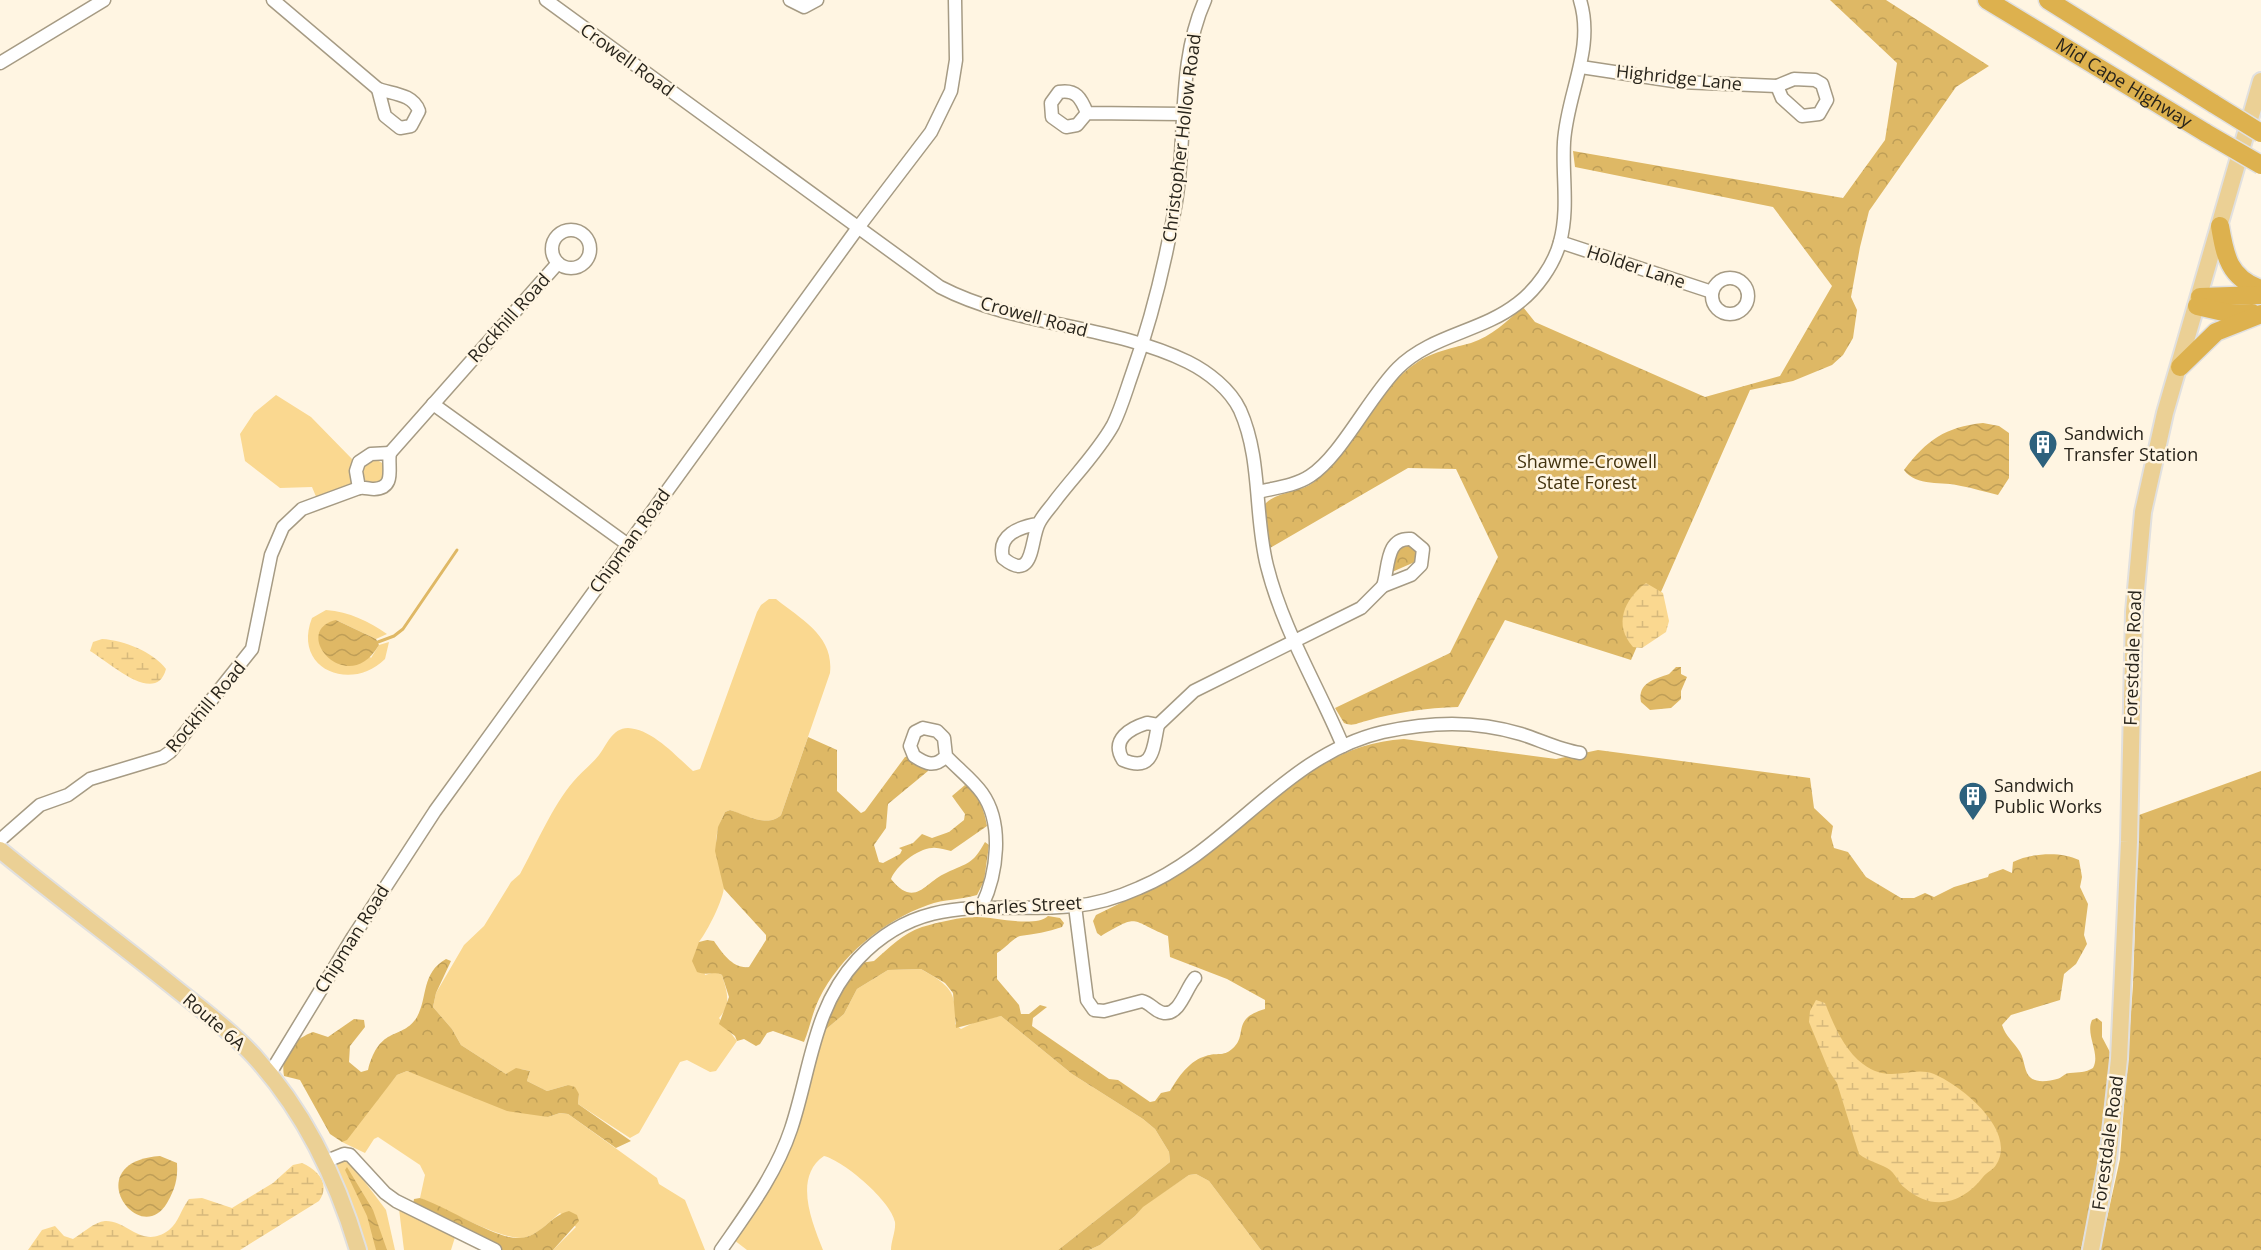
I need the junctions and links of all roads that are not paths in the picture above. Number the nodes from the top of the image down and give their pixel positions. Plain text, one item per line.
1 (104, 0) edge
2 (273, 0) edge
3 (546, 0) edge
4 (790, 0) edge
5 (817, 0) edge
6 (955, 0) edge
7 (1205, 0) edge
8 (1580, 0) edge
9 (1987, 0) edge
10 (2048, 0) edge
11 (0, 63) edge
12 (1581, 67) junction
13 (2261, 81) edge
14 (1777, 86) dead end
15 (378, 89) dead end
16 (1087, 113) dead end
17 (1185, 114) junction
18 (2261, 133) edge
19 (2261, 165) edge
20 (2220, 226) junction
21 (857, 229) junction
22 (1560, 242) junction
23 (558, 263) dead end
24 (2261, 289) edge
25 (1712, 292) dead end
26 (2261, 295) edge
27 (2199, 302) junction
28 (2261, 313) edge
29 (1142, 346) junction
30 (2180, 367) junction
31 (433, 404) junction
32 (390, 453) junction
33 (359, 488) junction
34 (1258, 492) junction
35 (1038, 524) dead end
36 (627, 544) junction
37 (1383, 586) dead end
38 (1293, 640) junction
39 (1158, 725) dead end
40 (1343, 746) junction
41 (1580, 753) dead end
42 (946, 756) dead end
43 (0, 840) edge
44 (0, 850) edge
45 (982, 906) junction
46 (1075, 906) junction
47 (1195, 978) dead end
48 (269, 1075) junction
49 (324, 1162) junction
50 (358, 1250) edge
51 (495, 1250) edge
52 (721, 1250) edge
53 (2091, 1250) edge

1 - 11 street
2 - 15 street
3 - 21 street, Crowell Road
4 - 5 street
6 - 21 street, Chipman Road
7 - 17 street, Christopher Hollow Road
8 - 12 street
9 - 19 highway, Mid Cape Highway, bridge
10 - 18 highway, Mid Cape Highway, bridge
12 - 14 street, Highridge Lane
12 - 22 street
13 - 20 main road, Forestdale Road
16 - 17 street
17 - 29 street, Christopher Hollow Road
20 - 24 highway
20 - 27 main road, Forestdale Road
21 - 29 street, Crowell Road
21 - 36 street, Chipman Road
22 - 25 street, Holder Lane
22 - 34 street
23 - 31 street, Rockhill Road
26 - 27 highway
27 - 28 highway
27 - 30 main road, Forestdale Road
28 - 30 highway
29 - 34 street, Crowell Road
29 - 35 street, Christopher Hollow Road
30 - 53 main road, Forestdale Road
31 - 32 street, Rockhill Road
31 - 36 street
32 - 33 street
32 - 33 street, Rockhill Road
33 - 43 street, Rockhill Road
34 - 38 street, Crowell Road
36 - 48 street, Chipman Road
37 - 38 street
38 - 39 street
38 - 40 street, Crowell Road
40 - 41 street, Charles Street
40 - 46 street, Charles Street
42 - 45 street
44 - 48 main road, Route 6A
45 - 46 street, Charles Street
45 - 52 street, Charles Street
46 - 47 street
48 - 49 main road, Route 6A
49 - 50 main road, Route 6A
49 - 51 street

